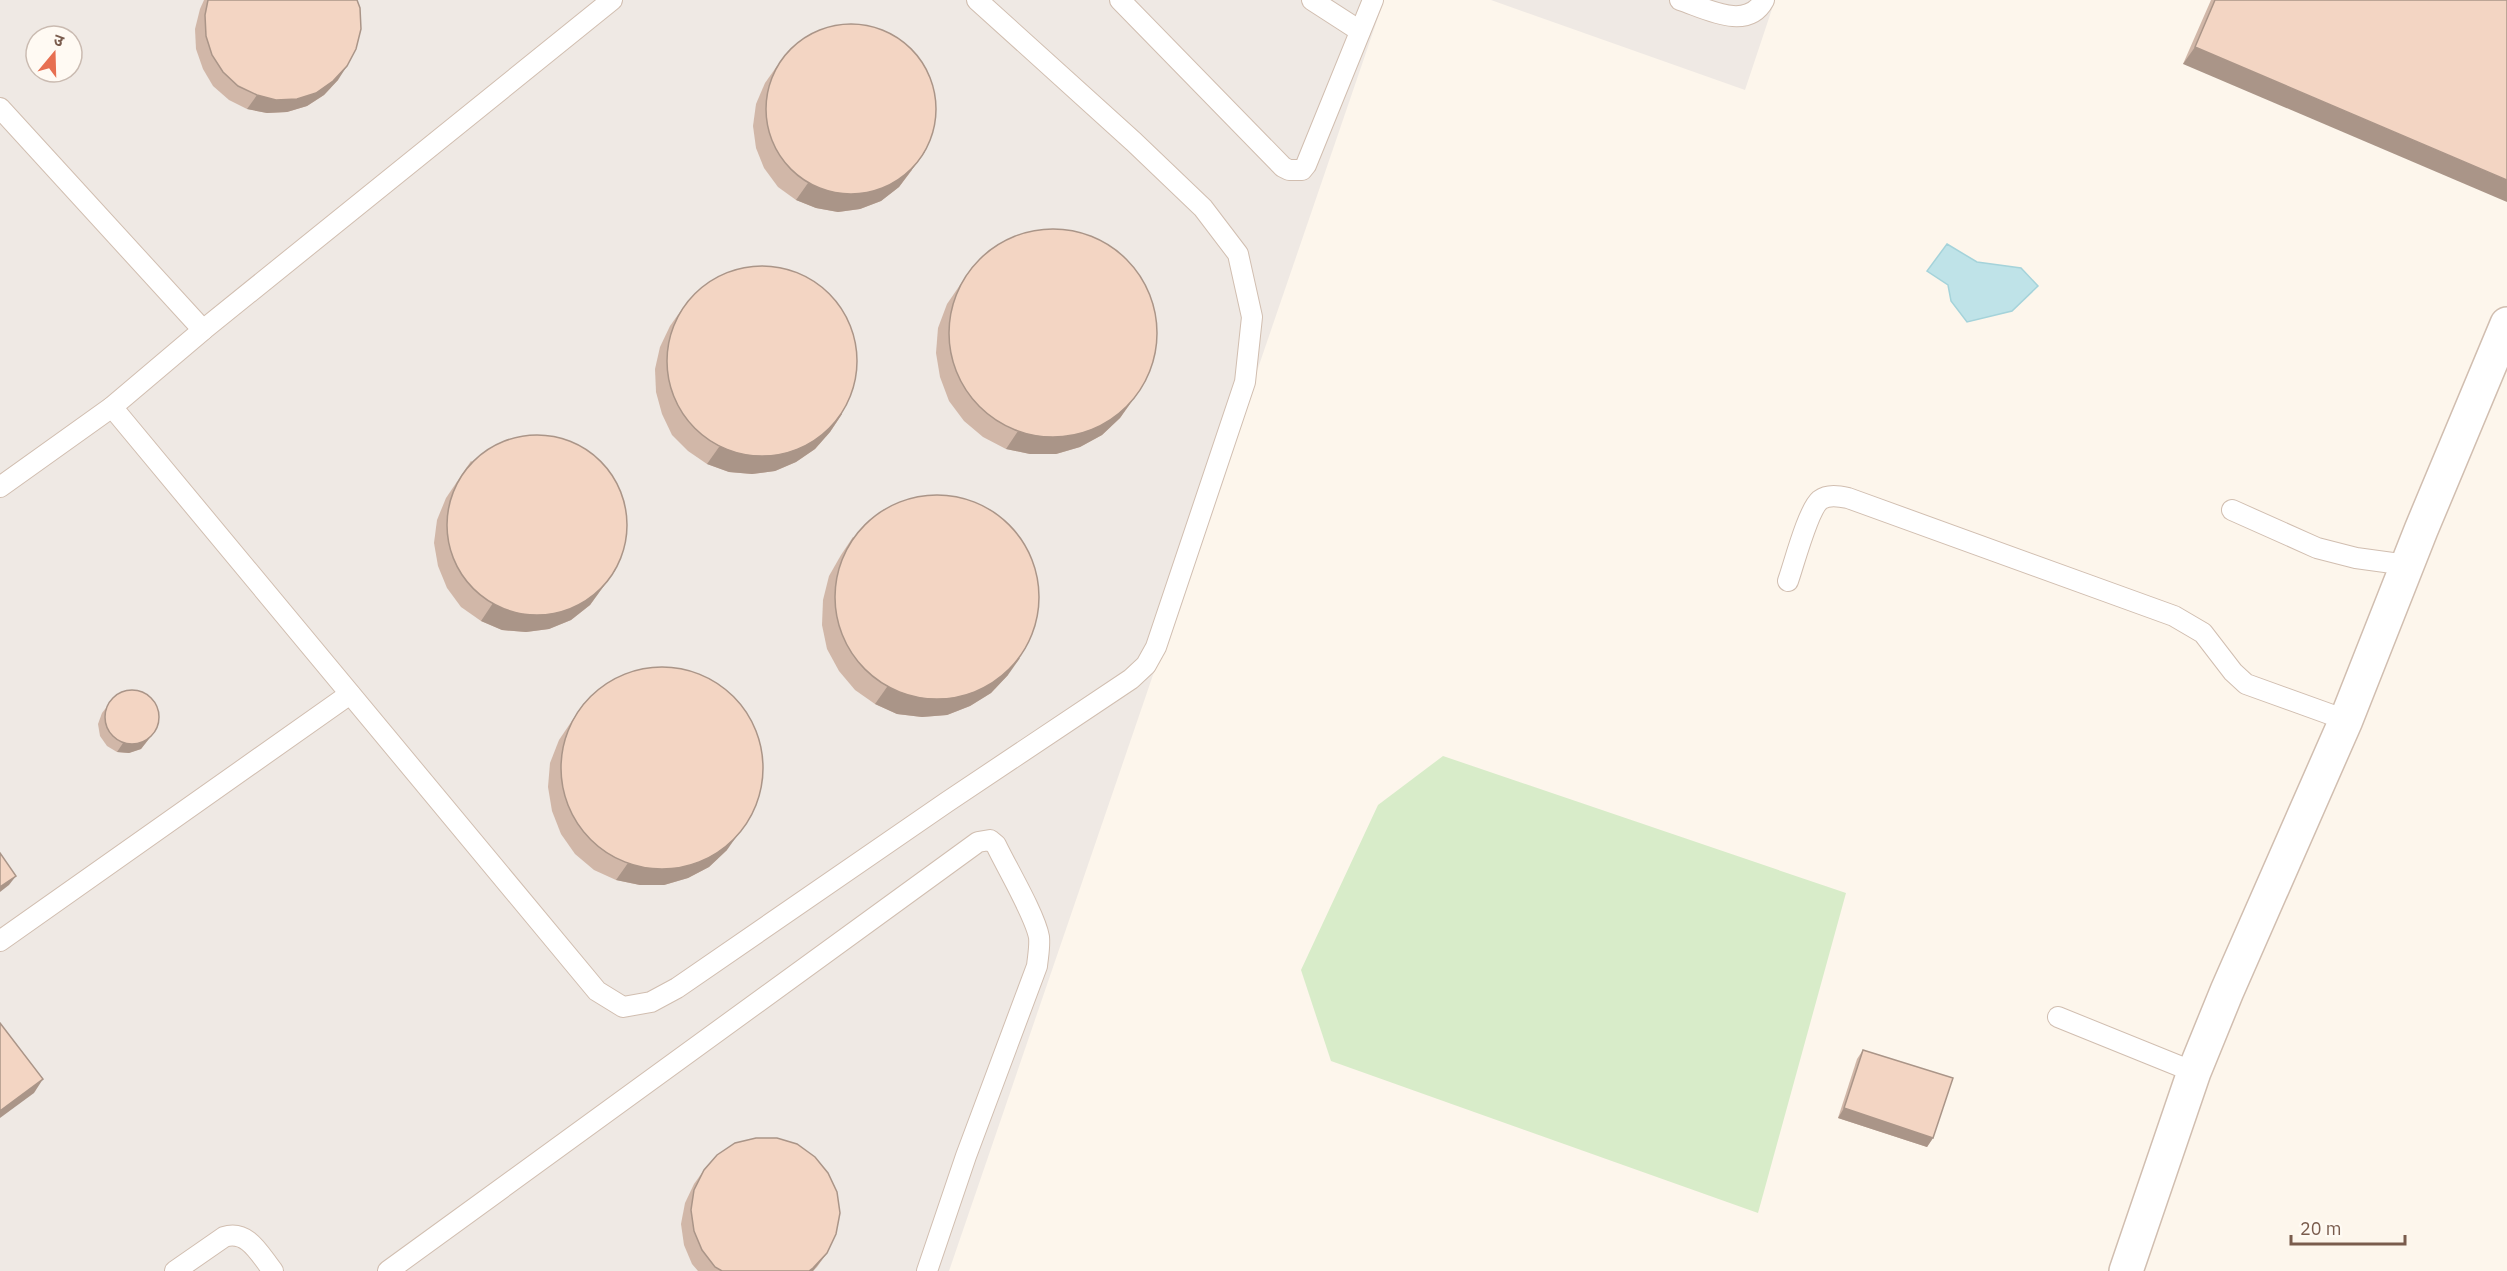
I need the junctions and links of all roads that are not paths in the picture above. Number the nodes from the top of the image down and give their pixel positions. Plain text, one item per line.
1 (612, 0) edge
2 (977, 0) edge
3 (1120, 0) edge
4 (1312, 0) edge
5 (1373, 0) edge
6 (1680, 0) edge
7 (1764, 0) edge
8 (1360, 31) junction
9 (0, 108) edge
10 (2507, 324) edge
11 (203, 330) junction
12 (112, 407) junction
13 (0, 487) edge
14 (2232, 510) dead end
15 (2407, 565) junction
16 (1788, 581) dead end
17 (350, 694) junction
18 (2346, 720) junction
19 (0, 941) edge
20 (2058, 1017) dead end
21 (2194, 1072) junction
22 (175, 1271) edge
23 (273, 1271) edge
24 (388, 1271) edge
25 (927, 1271) edge
26 (2126, 1271) edge

1 - 11 lane
2 - 17 lane
3 - 8 lane
4 - 8 lane
5 - 8 lane
6 - 7 lane
9 - 11 lane
10 - 15 street
11 - 12 lane
12 - 13 lane
12 - 17 lane
14 - 15 lane
15 - 18 street
16 - 18 lane
17 - 19 lane
18 - 21 street
20 - 21 lane
21 - 26 street
22 - 23 lane
24 - 25 lane

